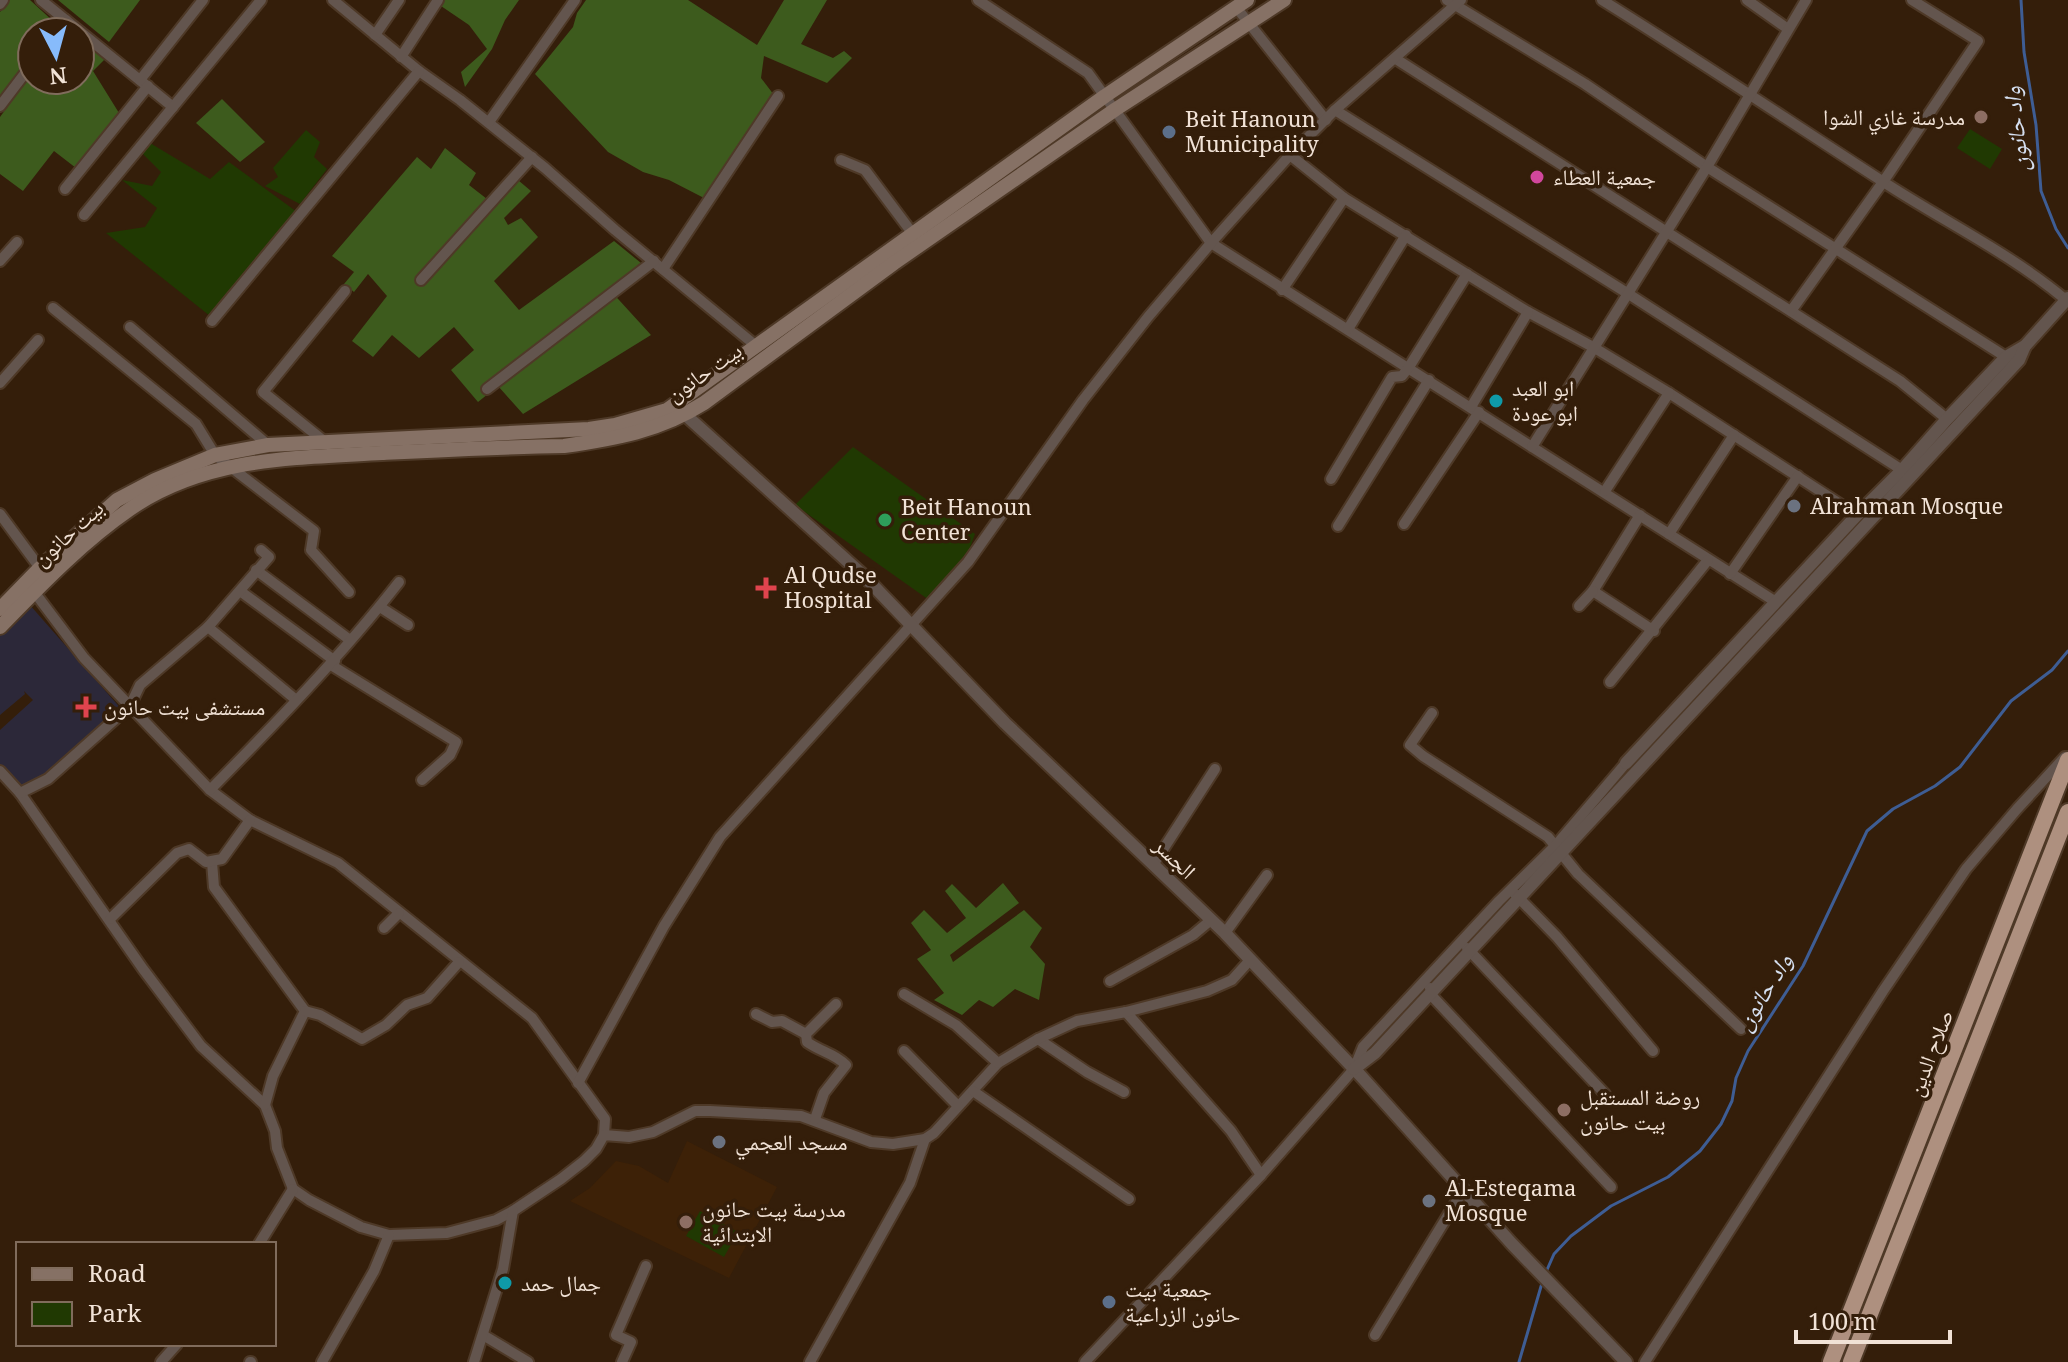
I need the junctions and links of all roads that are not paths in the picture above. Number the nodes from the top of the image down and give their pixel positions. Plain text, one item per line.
1 (41, 0) edge
2 (203, 0) edge
3 (261, 0) edge
4 (333, 0) edge
5 (399, 0) edge
6 (438, 0) edge
7 (575, 0) edge
8 (978, 0) edge
9 (1284, 0) edge
10 (1602, 0) edge
11 (1747, 0) edge
12 (1806, 0) edge
13 (1912, 0) edge
14 (1454, 2) edge
15 (1242, 4) edge
16 (61, 16) edge
17 (1249, 23) junction
18 (1788, 29) junction
19 (375, 35) junction
20 (96, 44) edge
21 (401, 57) junction
22 (1396, 59) junction
23 (419, 71) junction
24 (144, 83) junction
25 (16, 85) edge
26 (1751, 94) junction
27 (778, 96) dead end
28 (1105, 96) junction
29 (0, 106) edge
30 (173, 107) junction
31 (1116, 109) junction
32 (1335, 110) junction
33 (1326, 120) junction
34 (489, 122) junction
35 (1290, 155) junction
36 (532, 157) junction
37 (841, 160) dead end
38 (1707, 167) junction
39 (1883, 182) junction
40 (65, 189) dead end
41 (1344, 198) junction
42 (84, 215) dead end
43 (1665, 232) junction
44 (913, 234) junction
45 (1406, 235) junction
46 (17, 242) dead end
47 (1211, 243) junction
48 (1836, 249) junction
49 (0, 261) edge
50 (654, 261) junction
51 (663, 269) junction
52 (1467, 274) junction
53 (421, 280) dead end
54 (1282, 290) junction
55 (345, 291) dead end
56 (1627, 293) junction
57 (2067, 299) edge
58 (53, 308) dead end
59 (1791, 311) junction
60 (1528, 312) junction
61 (212, 321) dead end
62 (130, 327) dead end
63 (1348, 329) junction
64 (38, 340) dead end
65 (755, 345) junction
66 (2025, 346) junction
67 (1593, 347) junction
68 (2006, 357) junction
69 (1409, 367) junction
70 (1429, 380) junction
71 (0, 383) edge
72 (487, 389) dead end
73 (1669, 393) junction
74 (680, 410) junction
75 (1475, 410) junction
76 (1947, 419) junction
77 (1734, 435) junction
78 (325, 442) junction
79 (268, 445) junction
80 (1532, 447) junction
81 (215, 455) junction
82 (230, 466) junction
83 (1902, 470) junction
84 (1798, 476) junction
85 (1331, 479) dead end
86 (1605, 491) junction
87 (0, 514) edge
88 (1640, 515) junction
89 (1857, 515) junction
90 (1404, 524) dead end
91 (1338, 526) dead end
92 (1669, 534) junction
93 (261, 550) dead end
94 (1708, 560) junction
95 (40, 568) junction
96 (256, 570) junction
97 (1730, 574) junction
98 (399, 582) dead end
99 (31, 587) junction
100 (240, 591) junction
101 (1593, 591) junction
102 (349, 592) dead end
103 (1776, 602) junction
104 (1579, 606) dead end
105 (380, 607) junction
106 (0, 609) edge
107 (408, 625) dead end
108 (912, 625) junction
109 (0, 627) edge
110 (208, 627) junction
111 (1654, 631) junction
112 (350, 640) junction
113 (333, 663) junction
114 (1610, 682) dead end
115 (295, 699) junction
116 (130, 706) junction
117 (1432, 713) dead end
118 (2068, 757) edge
119 (1626, 763) joint
120 (1215, 769) dead end
121 (0, 771) edge
122 (422, 780) dead end
123 (210, 790) junction
124 (20, 793) junction
125 (2068, 812) edge
126 (250, 820) junction
127 (1558, 850) junction
128 (212, 862) junction
129 (1153, 865) junction
130 (1267, 875) dead end
131 (1515, 894) junction
132 (399, 913) junction
133 (110, 919) junction
134 (1211, 920) junction
135 (384, 928) dead end
136 (1225, 933) junction
137 (1465, 947) junction
138 (1250, 960) junction
139 (459, 962) junction
140 (1110, 981) dead end
141 (1429, 986) junction
142 (904, 994) dead end
143 (836, 1004) dead end
144 (305, 1011) junction
145 (1126, 1012) junction
146 (756, 1014) dead end
147 (1741, 1029) dead end
148 (806, 1034) junction
149 (1038, 1039) junction
150 (904, 1051) dead end
151 (1653, 1051) dead end
152 (998, 1063) junction
153 (1354, 1069) junction
154 (578, 1083) junction
155 (973, 1091) junction
156 (1124, 1092) dead end
157 (1605, 1094) dead end
158 (265, 1105) junction
159 (958, 1106) junction
160 (815, 1119) junction
161 (604, 1135) junction
162 (925, 1139) junction
163 (1261, 1175) junction
164 (1611, 1187) dead end
165 (293, 1189) junction
166 (1464, 1189) junction
167 (1129, 1199) dead end
168 (513, 1211) junction
169 (389, 1235) junction
170 (260, 1242) edge
171 (646, 1266) dead end
172 (483, 1335) junction
173 (1375, 1335) dead end
174 (175, 1346) edge
175 (161, 1362) edge
176 (322, 1362) edge
177 (474, 1362) edge
178 (528, 1362) edge
179 (622, 1362) edge
180 (810, 1362) edge
181 (1085, 1362) edge
182 (1626, 1362) edge
183 (1645, 1362) edge
184 (1831, 1362) edge
185 (1851, 1362) edge

1 - 16 street
2 - 24 street
3 - 30 street
4 - 19 street
5 - 19 street
6 - 21 street
7 - 34 street
8 - 28 street
9 - 17 main road, بيت حانون
10 - 26 street
11 - 18 street
12 - 18 street
13 - 39 street
14 - 22 street
14 - 38 street
15 - 17 street
15 - 28 main road, بيت حانون
17 - 31 main road, بيت حانون
17 - 33 street
18 - 26 street
19 - 21 street
20 - 24 street
21 - 23 street
22 - 32 street
22 - 43 street
23 - 34 street
23 - 61 street
24 - 30 street
24 - 40 street
25 - 29 street
26 - 38 street
26 - 39 street
27 - 51 street
28 - 31 street
28 - 44 main road, بيت حانون
30 - 42 street
31 - 47 street
31 - 74 main road, بيت حانون
32 - 33 street
32 - 56 street
33 - 35 street
34 - 36 street
35 - 41 street
35 - 47 street
36 - 50 street
36 - 53 street
37 - 44 street
38 - 43 street
38 - 48 street
39 - 48 street
39 - 57 street
41 - 45 street
41 - 54 street
43 - 56 street
43 - 59 street
44 - 65 main road, بيت حانون
45 - 52 street
45 - 63 street
46 - 49 street
47 - 54 street
47 - 108 street
48 - 59 street
48 - 68 street
50 - 51 street
50 - 72 street
51 - 65 street
52 - 60 street
52 - 69 street
54 - 63 street
55 - 78 street
56 - 67 street
56 - 83 street
57 - 66 street
58 - 81 street
59 - 76 street
60 - 67 street
60 - 75 street
62 - 79 street
63 - 69 street
64 - 71 street
65 - 74 main road, بيت حانون
66 - 68 street
66 - 127 street
67 - 73 street
67 - 80 street
68 - 76 street
69 - 70 street
69 - 85 street
70 - 75 street
70 - 91 street
73 - 77 street
73 - 86 street
74 - 78 main road, بيت حانون
74 - 82 main road, بيت حانون
74 - 108 street, الجسر
75 - 80 street
75 - 90 street
76 - 83 street
77 - 84 street
77 - 92 street
78 - 79 main road, بيت حانون
79 - 81 main road, بيت حانون
80 - 86 street
81 - 82 street
81 - 95 main road, بيت حانون
82 - 99 main road, بيت حانون
82 - 102 street
83 - 89 street
84 - 89 street
84 - 97 street
86 - 88 street
87 - 95 street
88 - 92 street
88 - 101 street
89 - 103 street
92 - 94 street
93 - 96 street
94 - 97 street
94 - 111 street
95 - 99 main road, بيت حانون
96 - 100 street
96 - 112 street
97 - 103 street
98 - 105 street
99 - 106 main road, بيت حانون
99 - 109 main road, بيت حانون
99 - 116 street
100 - 110 street
100 - 113 street
101 - 104 street
101 - 111 street
103 - 119 street
105 - 107 street
105 - 112 street
108 - 129 street, الجسر
108 - 154 street
110 - 115 street
110 - 116 street
111 - 114 street
112 - 113 street
113 - 115 street
113 - 122 street
115 - 123 street
116 - 123 street
116 - 124 street
117 - 127 street
118 - 183 street
118 - 184 highway, صلاح الدين
119 - 127 street
120 - 129 street
121 - 124 street
123 - 126 street
124 - 133 street
125 - 185 highway, صلاح الدين
126 - 128 street
126 - 132 street
127 - 131 street
127 - 147 street
128 - 133 street
128 - 144 street
129 - 134 street, الجسر
130 - 136 street
131 - 137 street
131 - 151 street
132 - 135 street
132 - 139 street
133 - 158 street
134 - 136 street, الجسر
134 - 140 street
136 - 138 street, الجسر
137 - 141 street
137 - 157 street
138 - 145 street
138 - 153 street, الجسر
139 - 144 street
139 - 154 street
141 - 153 street
141 - 164 street
142 - 152 street
143 - 148 street
144 - 158 street
145 - 149 street
145 - 163 street
146 - 148 street
148 - 160 street
149 - 152 street
149 - 156 street
150 - 159 street
152 - 155 street
153 - 163 street
153 - 166 street, الجسر
154 - 161 street
155 - 159 street
155 - 167 street
158 - 165 street
159 - 162 street
160 - 161 street
160 - 162 street
161 - 168 street
162 - 180 street
163 - 181 street
165 - 169 street
165 - 170 street
166 - 173 street
166 - 182 street, الجسر
168 - 169 street
168 - 172 street
169 - 176 street
171 - 179 street
172 - 177 street
172 - 178 street
174 - 175 street

